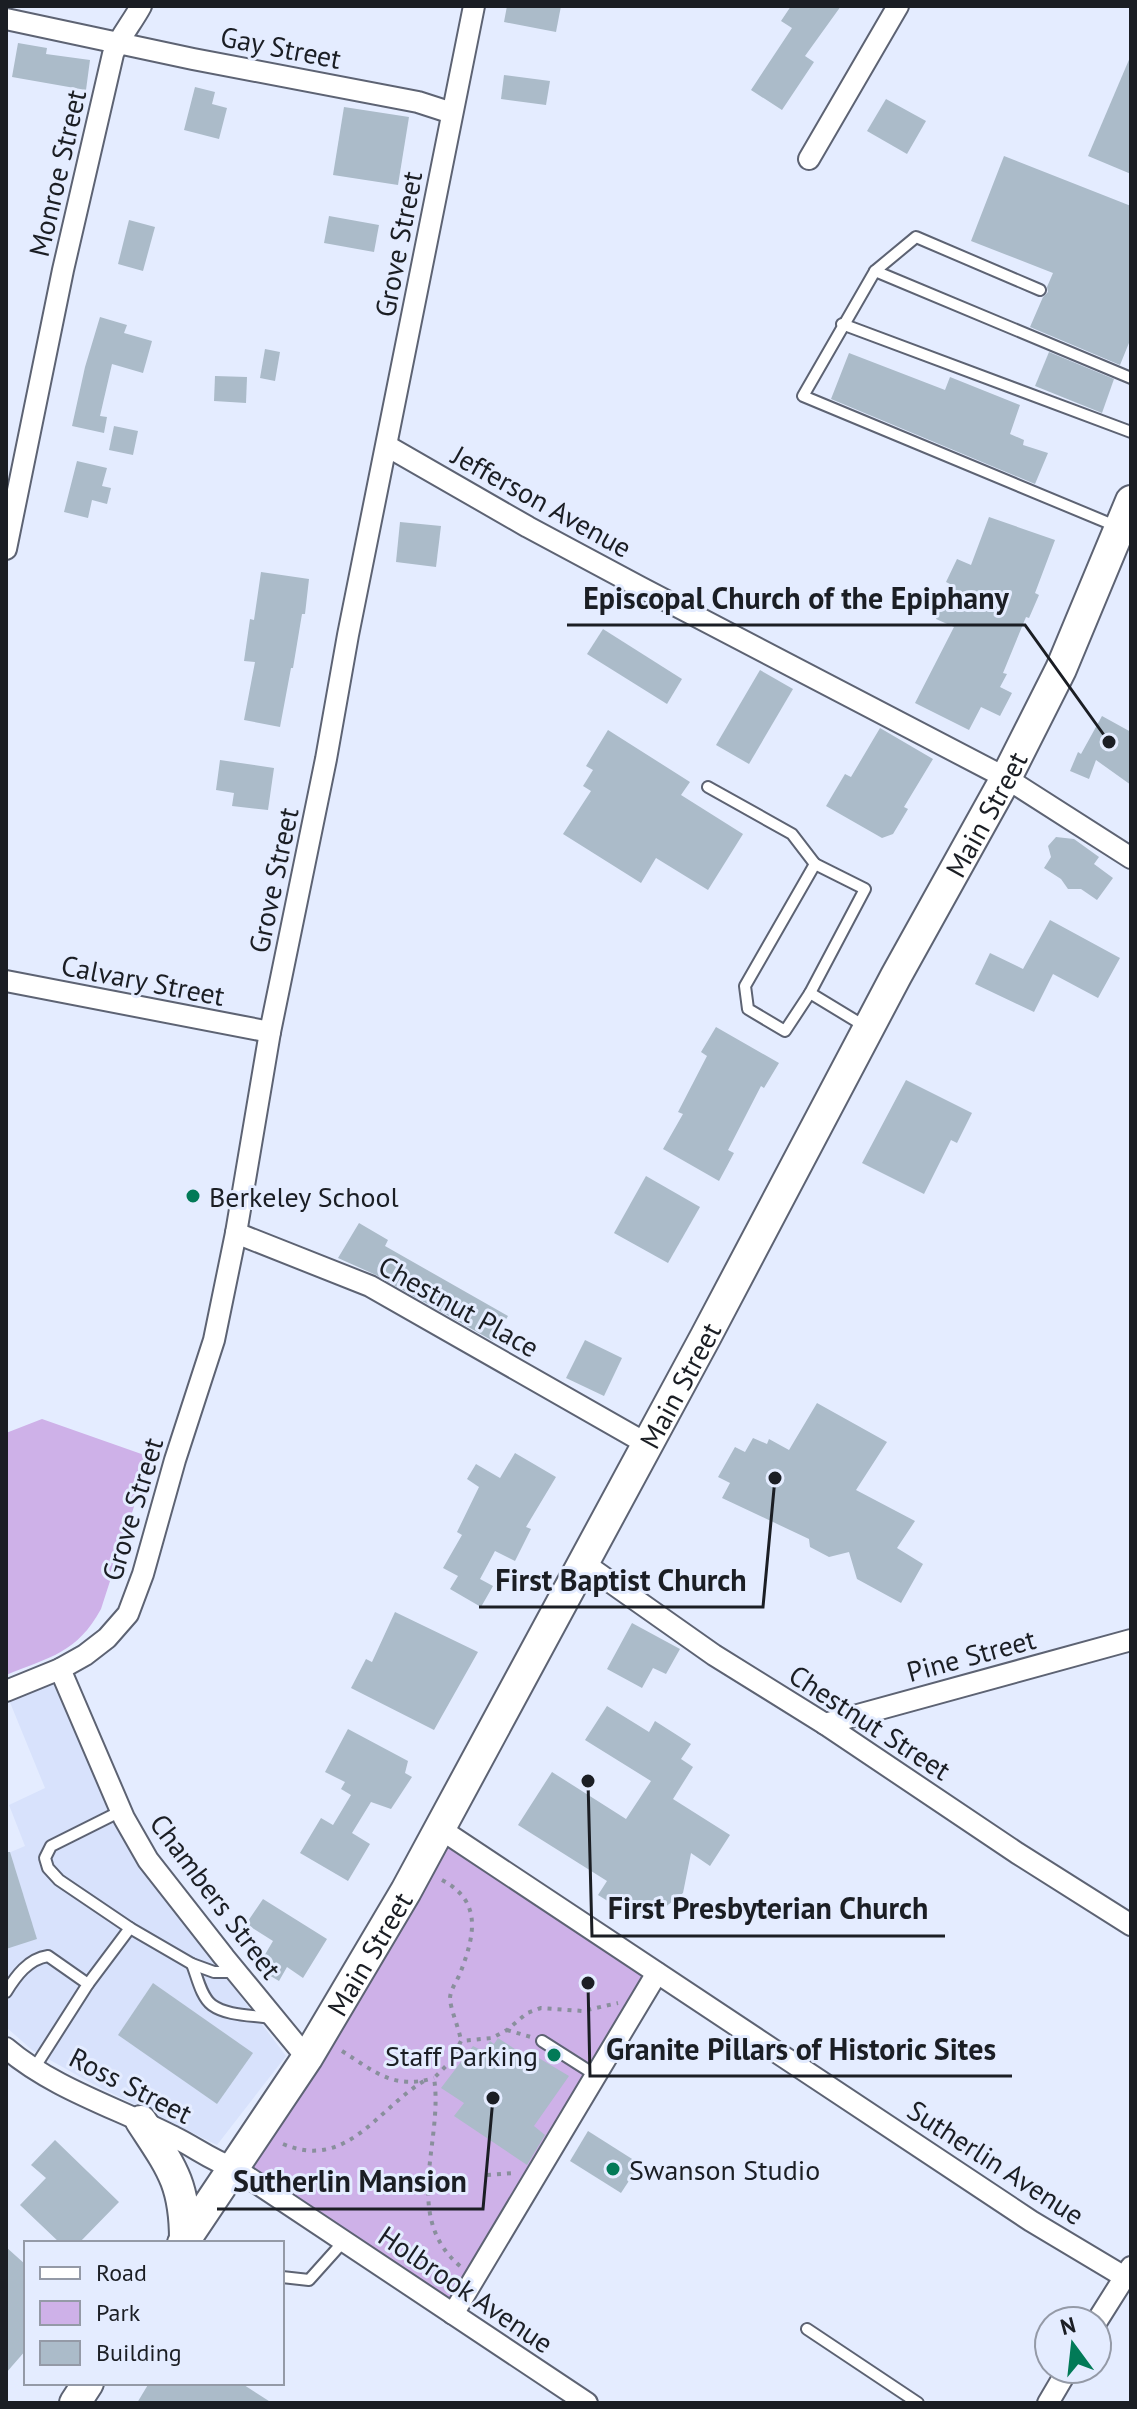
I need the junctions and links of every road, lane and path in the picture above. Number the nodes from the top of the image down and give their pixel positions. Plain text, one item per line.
1 (141, 6) edge
2 (474, 6) edge
3 (898, 6) edge
4 (6, 19) edge
5 (117, 43) junction
6 (452, 113) junction
7 (809, 159) dead end
8 (875, 271) junction
9 (1040, 290) dead end
10 (842, 324) junction
11 (1131, 378) edge
12 (1131, 432) edge
13 (387, 446) junction
14 (1125, 514) edge
15 (6, 549) edge
16 (1006, 778) junction
17 (708, 787) dead end
18 (1131, 858) edge
19 (815, 864) junction
20 (6, 981) edge
21 (810, 993) junction
22 (868, 1028) junction
23 (270, 1032) junction
24 (236, 1233) junction
25 (647, 1444) junction
26 (582, 1562) junction
27 (1131, 1640) edge
28 (60, 1669) junction
29 (6, 1691) edge
30 (825, 1724) junction
31 (121, 1811) junction
32 (439, 1828) junction
33 (442, 1880) dead end
34 (1131, 1925) edge
35 (130, 1928) junction
36 (192, 1964) junction
37 (236, 1972) junction
38 (657, 1973) junction
39 (88, 1984) junction
40 (6, 1992) edge
41 (642, 1998) junction
42 (275, 2018) junction
43 (507, 2030) junction
44 (461, 2041) junction
45 (542, 2041) joint
46 (342, 2051) dead end
47 (8, 2053) edge
48 (307, 2058) junction
49 (35, 2067) junction
50 (597, 2076) junction
51 (434, 2078) junction
52 (424, 2081) junction
53 (141, 2121) junction
54 (283, 2144) dead end
55 (234, 2168) junction
56 (184, 2241) edge
57 (185, 2241) edge
58 (344, 2241) junction
59 (1127, 2271) edge
60 (284, 2277) edge
61 (475, 2278) junction
62 (1107, 2305) edge
63 (453, 2314) junction
64 (807, 2329) dead end
65 (87, 2385) edge
66 (1059, 2385) edge
67 (75, 2403) edge
68 (587, 2403) edge
69 (918, 2403) edge
70 (1048, 2403) edge

1 - 5 street, Monroe Street
2 - 6 street, Grove Street
3 - 7 street
4 - 5 street, Gay Street
5 - 6 street, Gay Street
5 - 15 street, Monroe Street
6 - 13 street, Grove Street
8 - 9 lane
8 - 10 lane
8 - 11 lane
10 - 12 lane
10 - 14 lane
13 - 16 street, Jefferson Avenue
13 - 23 street, Grove Street
14 - 16 main road, Main Street
16 - 18 street, Jefferson Avenue
16 - 22 main road, Main Street
17 - 19 lane
19 - 21 lane
19 - 21 lane
20 - 23 street, Calvary Street
21 - 22 lane
22 - 25 main road, Main Street
23 - 24 street, Grove Street
24 - 25 street, Chestnut Place
24 - 28 street, Grove Street
25 - 26 main road, Main Street
26 - 30 street, Chestnut Street
26 - 32 main road, Main Street
27 - 30 street, Pine Street
28 - 29 street, Grove Street
28 - 31 street, Chambers Street
30 - 34 street, Chestnut Street
31 - 35 lane
31 - 37 street, Chambers Street
32 - 38 street, Sutherlin Avenue
32 - 48 main road, Main Street
33 - 44 path
35 - 36 lane
35 - 39 lane
36 - 37 lane
36 - 42 lane
37 - 42 street, Chambers Street
38 - 41 street
38 - 59 street, Sutherlin Avenue
39 - 40 lane
39 - 49 lane
41 - 43 path
41 - 50 street
42 - 48 street, Chambers Street
43 - 44 path
43 - 45 path
44 - 51 path
45 - 50 lane
46 - 52 path
47 - 49 street, Ross Street
48 - 55 main road, Main Street
49 - 53 street, Ross Street
50 - 61 street
51 - 52 path
51 - 61 path
52 - 54 path
53 - 55 street, Ross Street
53 - 56 main road
55 - 57 main road, Main Street
55 - 58 street, Holbrook Avenue
58 - 60 lane
58 - 63 street, Holbrook Avenue
59 - 62 street
61 - 63 street
63 - 68 street, Holbrook Avenue
64 - 69 lane
65 - 67 main road
66 - 70 street

